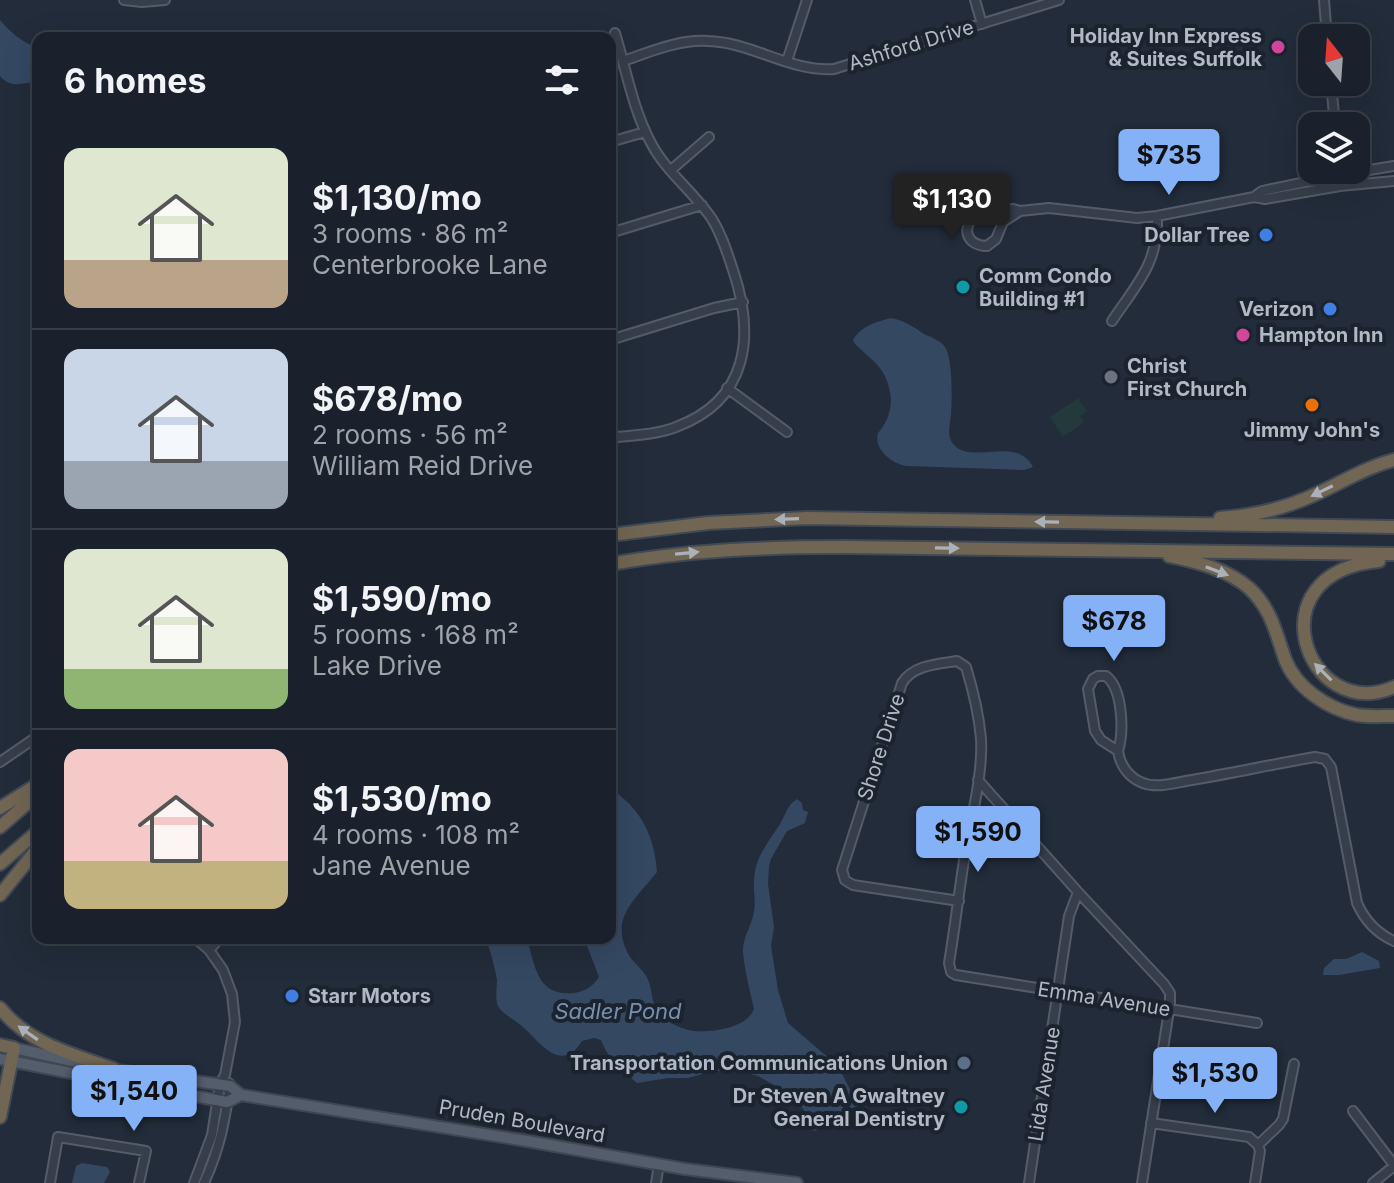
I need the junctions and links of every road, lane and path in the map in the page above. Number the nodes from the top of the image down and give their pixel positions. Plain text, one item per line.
1 (124, 0) edge
2 (165, 0) edge
3 (807, 0) edge
4 (975, 0) edge
5 (1059, 0) edge
6 (1324, 0) edge
7 (982, 24) junction
8 (1326, 24) edge
9 (616, 36) edge
10 (623, 61) junction
11 (787, 61) junction
12 (645, 132) junction
13 (709, 137) dead end
14 (616, 140) edge
15 (1394, 166) edge
16 (1370, 169) edge
17 (671, 170) junction
18 (1394, 181) edge
19 (1298, 182) edge
20 (1254, 197) junction
21 (702, 205) junction
22 (1020, 211) junction
23 (1157, 216) junction
24 (616, 231) edge
25 (743, 302) junction
26 (1112, 321) dead end
27 (616, 338) edge
28 (727, 388) junction
29 (787, 432) dead end
30 (616, 437) edge
31 (1394, 460) edge
32 (1125, 523) junction
33 (1394, 527) edge
34 (616, 534) edge
35 (1142, 550) junction
36 (1394, 554) edge
37 (1394, 561) edge
38 (616, 563) edge
39 (1394, 687) edge
40 (1394, 716) edge
41 (32, 740) edge
42 (1118, 751) junction
43 (0, 762) edge
44 (977, 780) junction
45 (32, 788) edge
46 (32, 799) edge
47 (0, 808) edge
48 (0, 827) edge
49 (32, 836) edge
50 (32, 855) edge
51 (0, 864) edge
52 (1078, 892) junction
53 (0, 895) edge
54 (959, 901) junction
55 (1394, 941) edge
56 (202, 944) edge
57 (214, 944) edge
58 (209, 950) junction
59 (1059, 991) junction
60 (0, 1008) edge
61 (1170, 1009) junction
62 (1257, 1023) dead end
63 (0, 1045) edge
64 (14, 1048) junction
65 (6, 1060) edge
66 (1294, 1064) dead end
67 (114, 1069) junction
68 (225, 1082) junction
69 (241, 1095) junction
70 (223, 1101) junction
71 (1353, 1111) dead end
72 (0, 1117) edge
73 (1151, 1123) junction
74 (1258, 1145) junction
75 (659, 1164) junction
76 (1394, 1166) edge
77 (50, 1183) edge
78 (139, 1183) edge
79 (194, 1183) edge
80 (204, 1183) edge
81 (656, 1183) edge
82 (797, 1183) edge
83 (1029, 1183) edge
84 (1142, 1183) edge
85 (1255, 1183) edge
86 (1373, 1183) edge

1 - 2 street
3 - 11 street
4 - 7 street
5 - 7 street, Ashford Drive
6 - 8 street
7 - 11 street, Ashford Drive
9 - 10 street
10 - 11 street, Ashford Drive
10 - 12 street
12 - 14 street
12 - 17 street
13 - 17 street
15 - 16 street
17 - 21 street
18 - 20 street
19 - 20 street
20 - 23 street
21 - 24 street
21 - 25 street
22 - 22 street
22 - 23 street
23 - 26 street
25 - 27 street
25 - 28 street
28 - 29 street
28 - 30 street
31 -> 32 highway
32 - 33 highway
32 -> 34 highway
35 - 36 highway
38 -> 35 highway
35 -> 40 highway
39 -> 37 highway
41 - 43 street
42 - 42 street
42 - 55 street
44 - 52 street
44 - 54 street
44 - 54 street, Shore Drive
45 - 47 highway
46 - 48 highway
49 - 51 highway
50 - 53 highway
52 - 59 street, Lida Avenue
52 - 61 street
54 - 59 street, Emma Avenue
56 - 58 street
57 - 58 street
58 - 68 street
59 - 61 street, Emma Avenue
59 - 83 street, Lida Avenue
67 -> 60 highway
61 - 62 street, Emma Avenue
61 - 73 street
63 - 64 highway
64 - 65 highway
64 - 67 main road
65 - 70 main road
65 - 72 highway
66 - 74 street
67 - 68 main road
68 - 69 main road
68 - 70 street
69 - 70 main road
69 - 75 main road, Pruden Boulevard
70 - 79 street
70 - 80 street
71 - 76 street
73 - 74 street
73 - 84 street
74 - 85 street
75 - 81 street
75 - 82 main road, Pruden Boulevard
76 - 86 street
77 - 78 street

